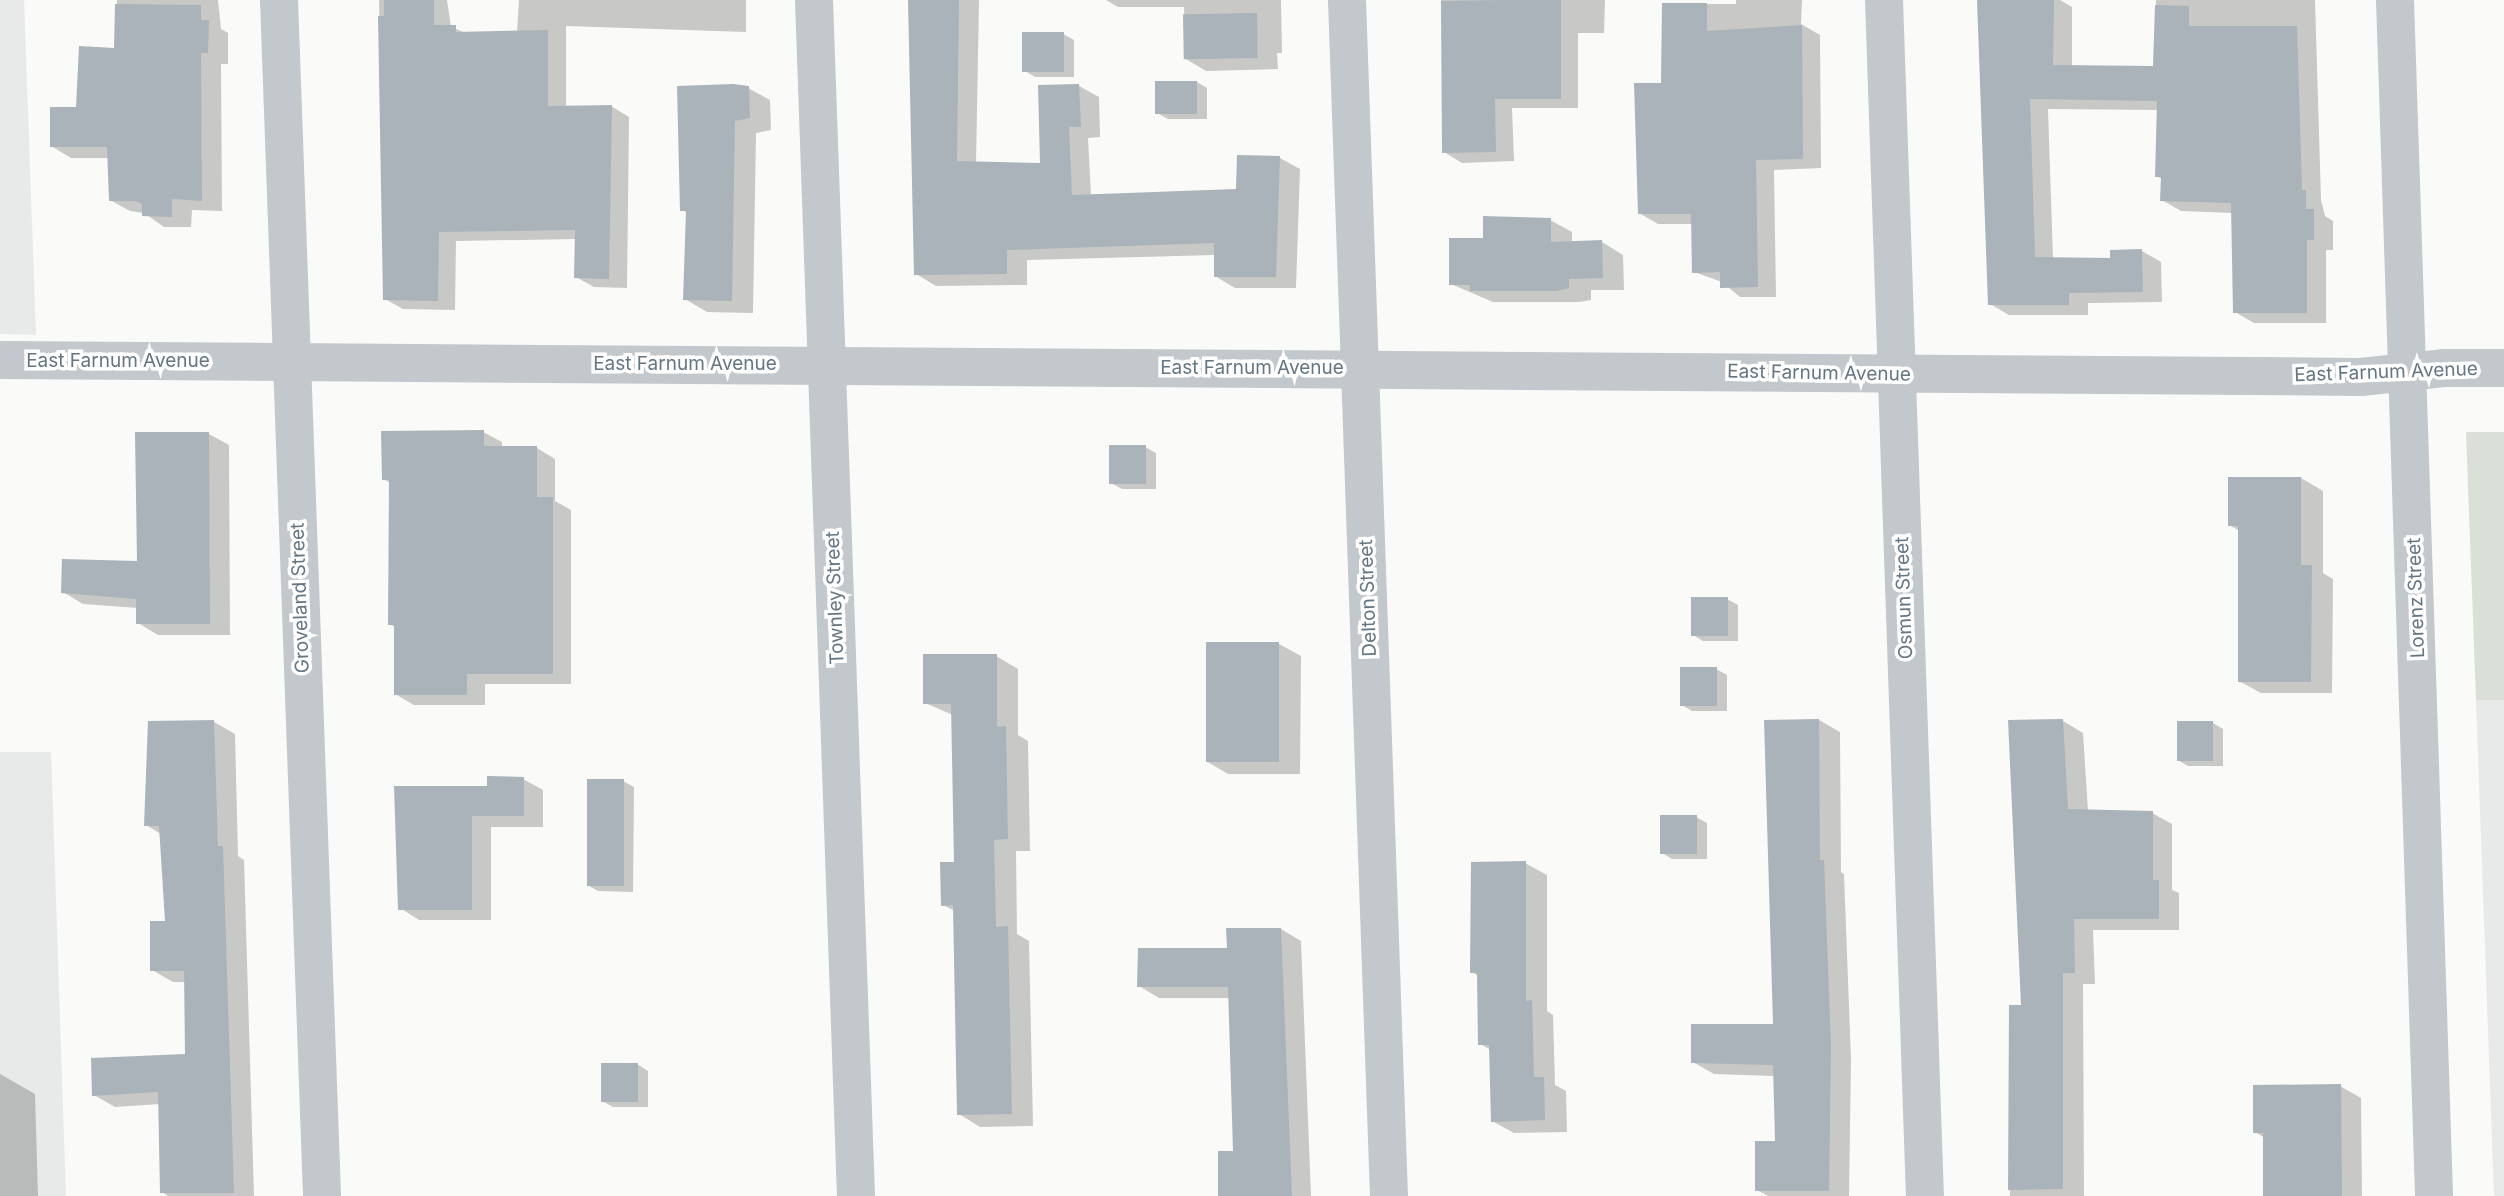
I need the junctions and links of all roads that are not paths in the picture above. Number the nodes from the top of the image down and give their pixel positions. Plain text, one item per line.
1 (279, 0) edge
2 (814, 0) edge
3 (1347, 0) edge
4 (1884, 0) edge
5 (2395, 0) edge
6 (0, 360) edge
7 (292, 362) junction
8 (827, 365) junction
9 (2504, 368) edge
10 (1360, 369) junction
11 (2409, 372) junction
12 (1897, 374) junction
13 (322, 1196) edge
14 (856, 1196) edge
15 (1389, 1196) edge
16 (1925, 1196) edge
17 (2434, 1196) edge

1 - 7 street, Groveland Street
2 - 8 street, Townley Street
3 - 10 street, Delton Street
4 - 12 street, Osmun Street
5 - 11 street, Lorenz Street
6 - 7 street, East Farnum Avenue
7 - 8 street, East Farnum Avenue
7 - 13 street, Groveland Street
8 - 10 street, East Farnum Avenue
8 - 14 street, Townley Street
9 - 11 street, East Farnum Avenue
10 - 12 street, East Farnum Avenue
10 - 15 street, Delton Street
11 - 12 street, East Farnum Avenue
11 - 17 street, Lorenz Street
12 - 16 street, Osmun Street

